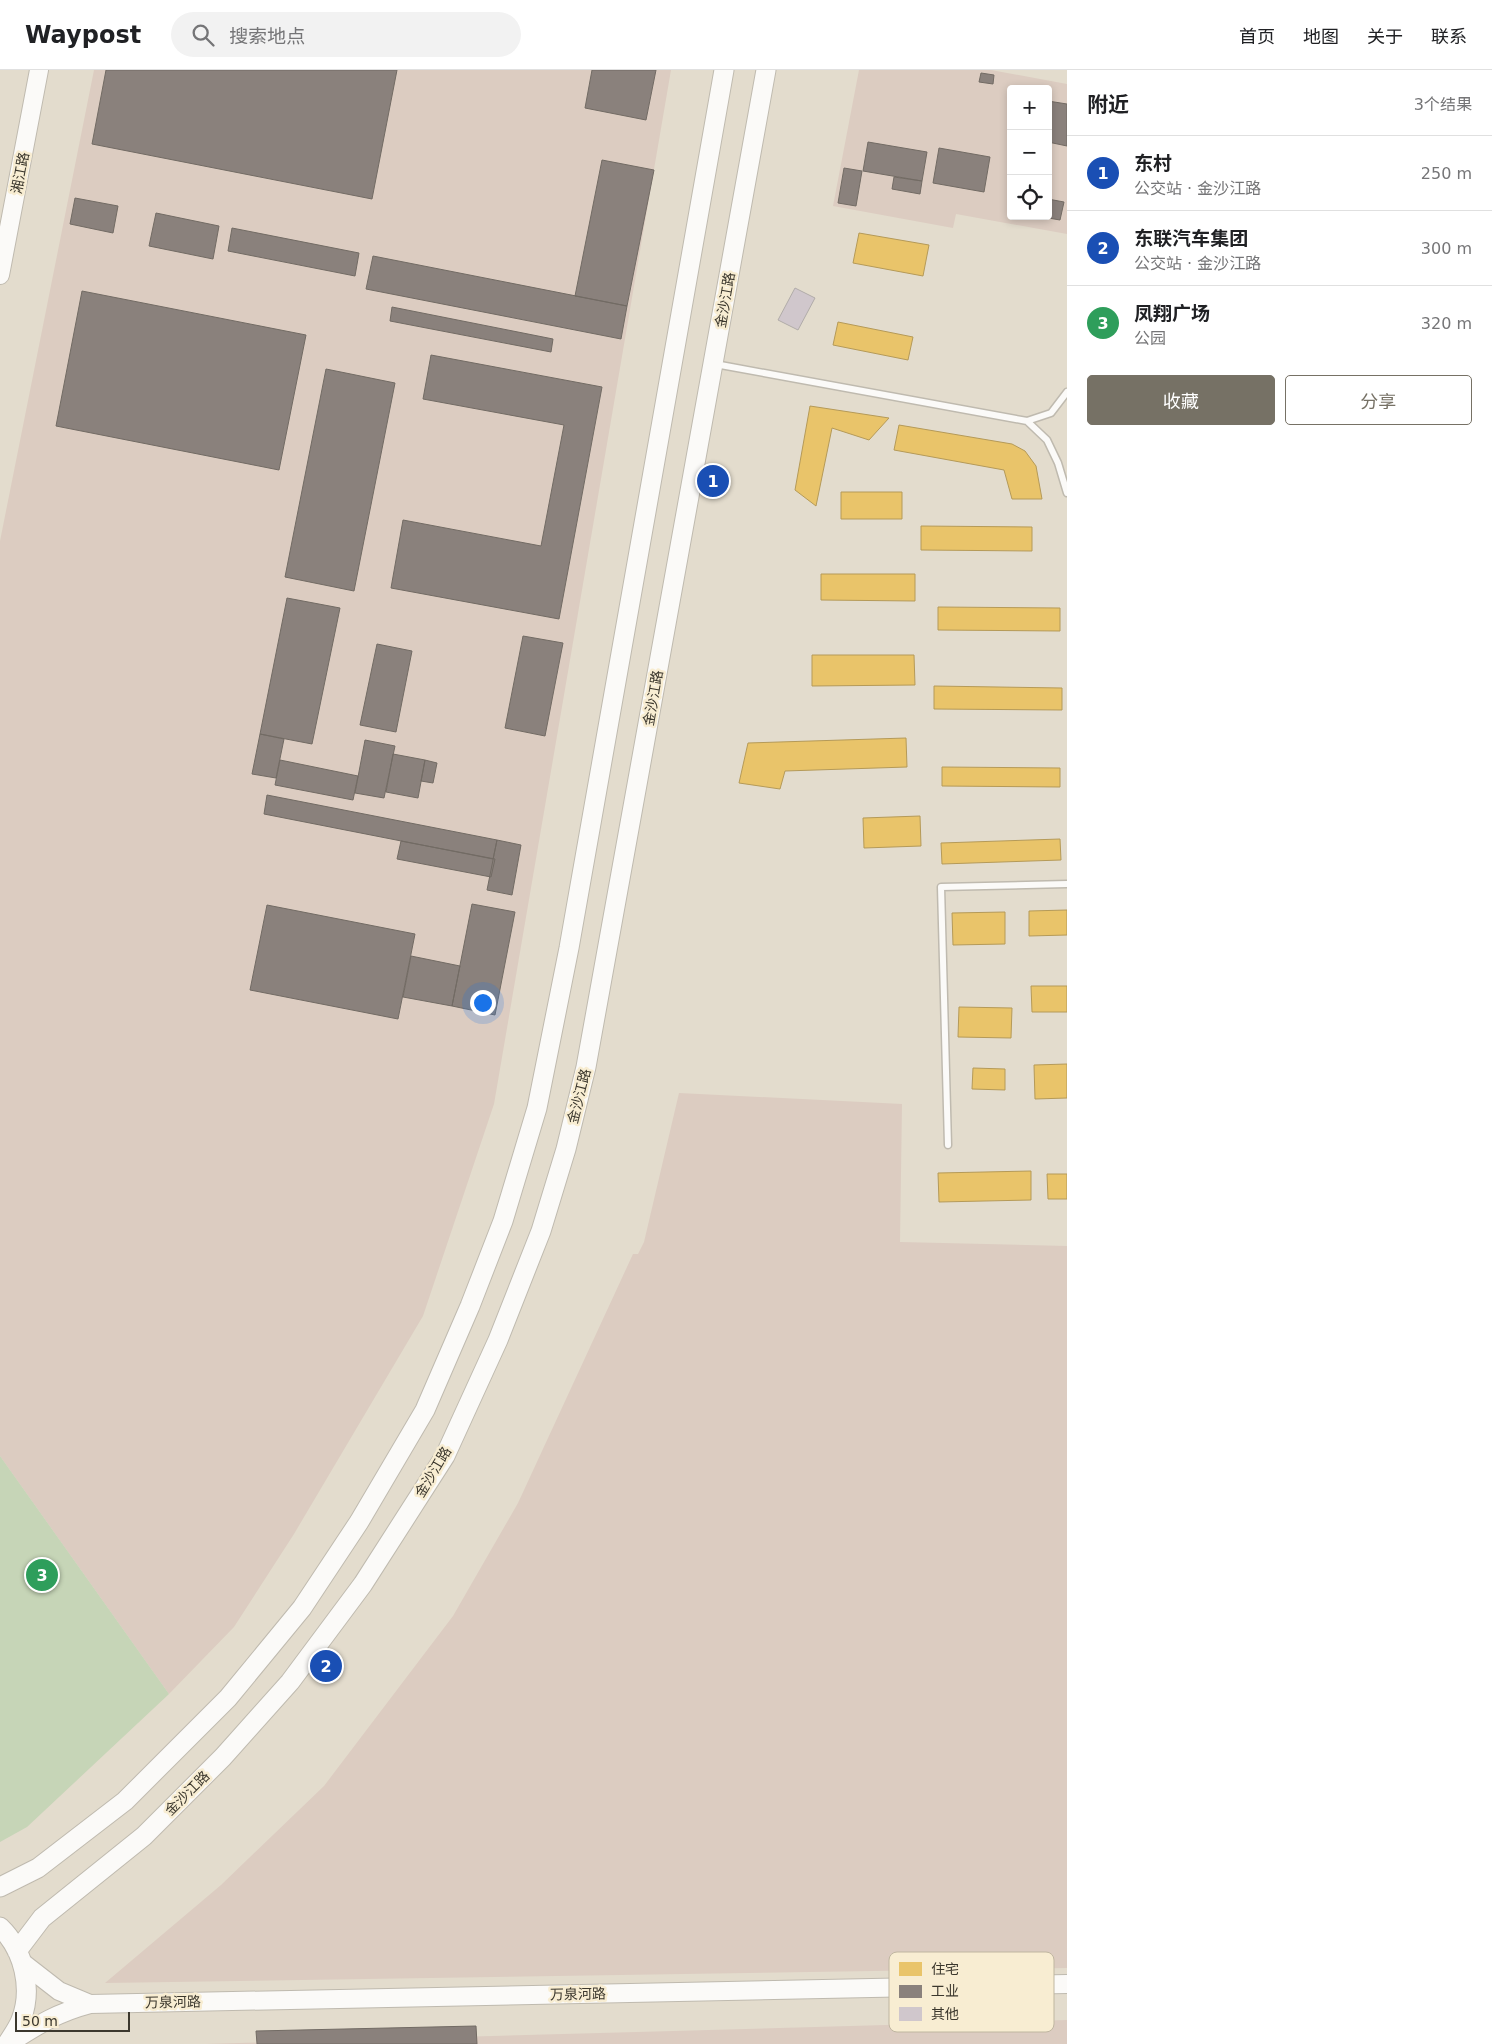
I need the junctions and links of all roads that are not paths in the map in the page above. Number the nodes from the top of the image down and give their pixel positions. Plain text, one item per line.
1 (39, 70) edge
2 (724, 70) edge
3 (766, 70) edge
4 (0, 275) edge
5 (713, 364) junction
6 (1067, 392) edge
7 (1027, 421) junction
8 (1067, 493) edge
9 (1067, 884) edge
10 (948, 1145) dead end
11 (0, 1888) edge
12 (0, 1927) edge
13 (20, 1957) junction
14 (1054, 1984) edge
15 (1067, 1984) edge
16 (889, 1988) edge
17 (90, 2004) junction
18 (8, 2044) edge

1 - 4 street, 湘江路
2 - 11 main road
3 - 5 main road, 金沙江路
5 - 7 lane
5 - 13 main road, 金沙江路
6 - 7 lane
7 - 8 lane
9 - 10 lane
12 - 13 main road
13 - 17 street
13 - 18 main road
14 - 15 street, 万泉河路
16 - 17 street, 万泉河路
17 - 18 street

